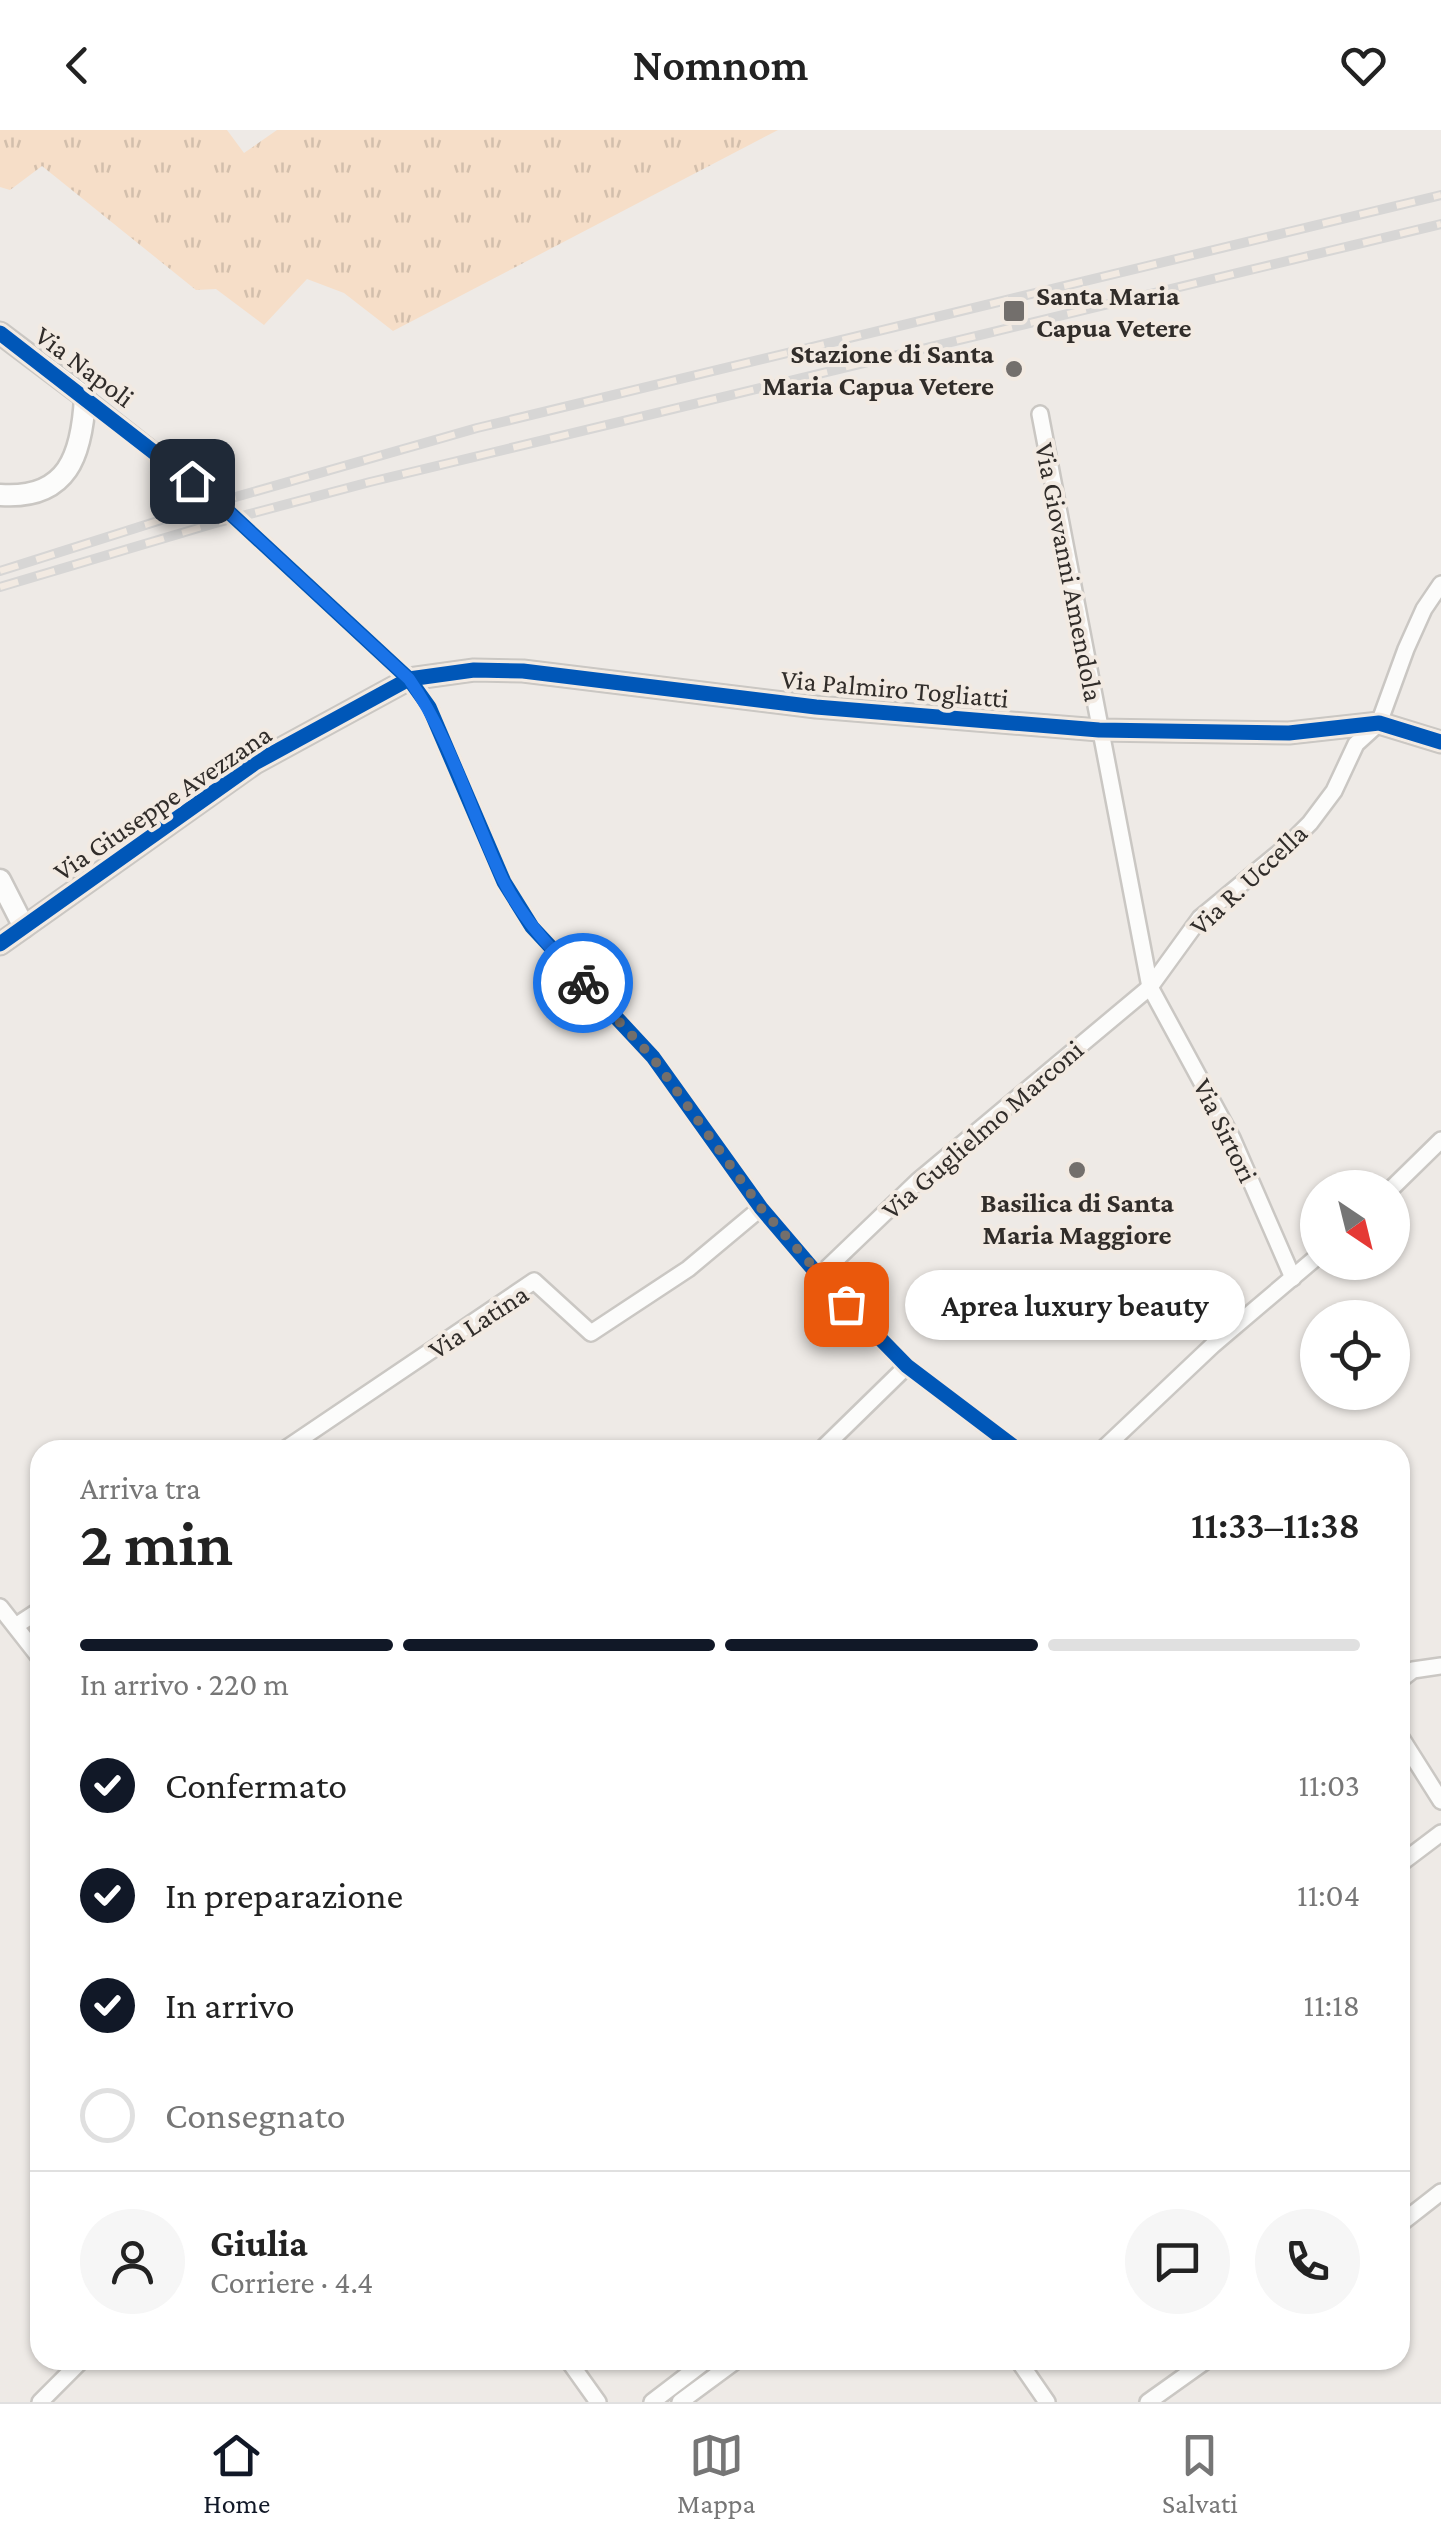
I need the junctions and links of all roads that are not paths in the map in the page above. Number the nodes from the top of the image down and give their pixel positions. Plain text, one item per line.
1 (0, 333) edge
2 (86, 397) junction
3 (1040, 414) dead end
4 (0, 495) edge
5 (1441, 584) edge
6 (409, 679) junction
7 (1379, 723) junction
8 (1099, 730) junction
9 (1441, 742) edge
10 (0, 880) edge
11 (24, 928) junction
12 (0, 944) edge
13 (1150, 986) junction
14 (1441, 1140) edge
15 (1410, 1170) edge
16 (761, 1208) junction
17 (1300, 1272) edge
18 (819, 1276) junction
19 (1293, 1278) junction
20 (908, 1366) junction
21 (299, 1440) edge
22 (831, 1440) edge
23 (1005, 1440) edge
24 (1113, 1440) edge
25 (0, 1607) edge
26 (30, 1616) edge
27 (16, 1625) junction
28 (30, 1644) edge
29 (1441, 1666) edge
30 (1410, 1672) edge
31 (1410, 1752) edge
32 (1441, 1801) edge
33 (1441, 1833) edge
34 (1410, 1856) edge
35 (1441, 2192) edge
36 (1410, 2216) edge
37 (72, 2370) edge
38 (575, 2370) edge
39 (694, 2370) edge
40 (723, 2370) edge
41 (1025, 2370) edge
42 (1193, 2370) edge
43 (40, 2402) edge
44 (598, 2402) edge
45 (652, 2402) edge
46 (680, 2402) edge
47 (1047, 2402) edge
48 (1148, 2402) edge

1 - 2 street, Via Napoli
2 - 4 street
2 - 6 street, Via Napoli
3 - 8 street, Via Giovanni Amendola
5 - 7 street, Via R. Uccella
6 - 8 street, Via Palmiro Togliatti
6 - 11 street, Via Giuseppe Avezzana
6 - 16 street, Via Napoli
7 - 8 street, Via Palmiro Togliatti
7 - 9 street
7 - 13 street, Via R. Uccella
8 - 13 street, Via Giovanni Amendola
10 - 11 street
11 - 12 street, Via Giuseppe Avezzana
13 - 18 street, Via Guglielmo Marconi
13 - 19 street, Via Sirtori
14 - 15 street
16 - 18 street, Via Napoli
16 - 21 street, Via Latina
17 - 19 street
18 - 20 street, Via Napoli
19 - 24 street
20 - 22 street
20 - 23 street, Via Napoli
25 - 27 street
26 - 27 street
27 - 28 street
29 - 30 street
31 - 32 street
33 - 34 street
35 - 36 street
37 - 43 street
38 - 44 street
39 - 45 street
40 - 46 street
41 - 47 street
42 - 48 street

